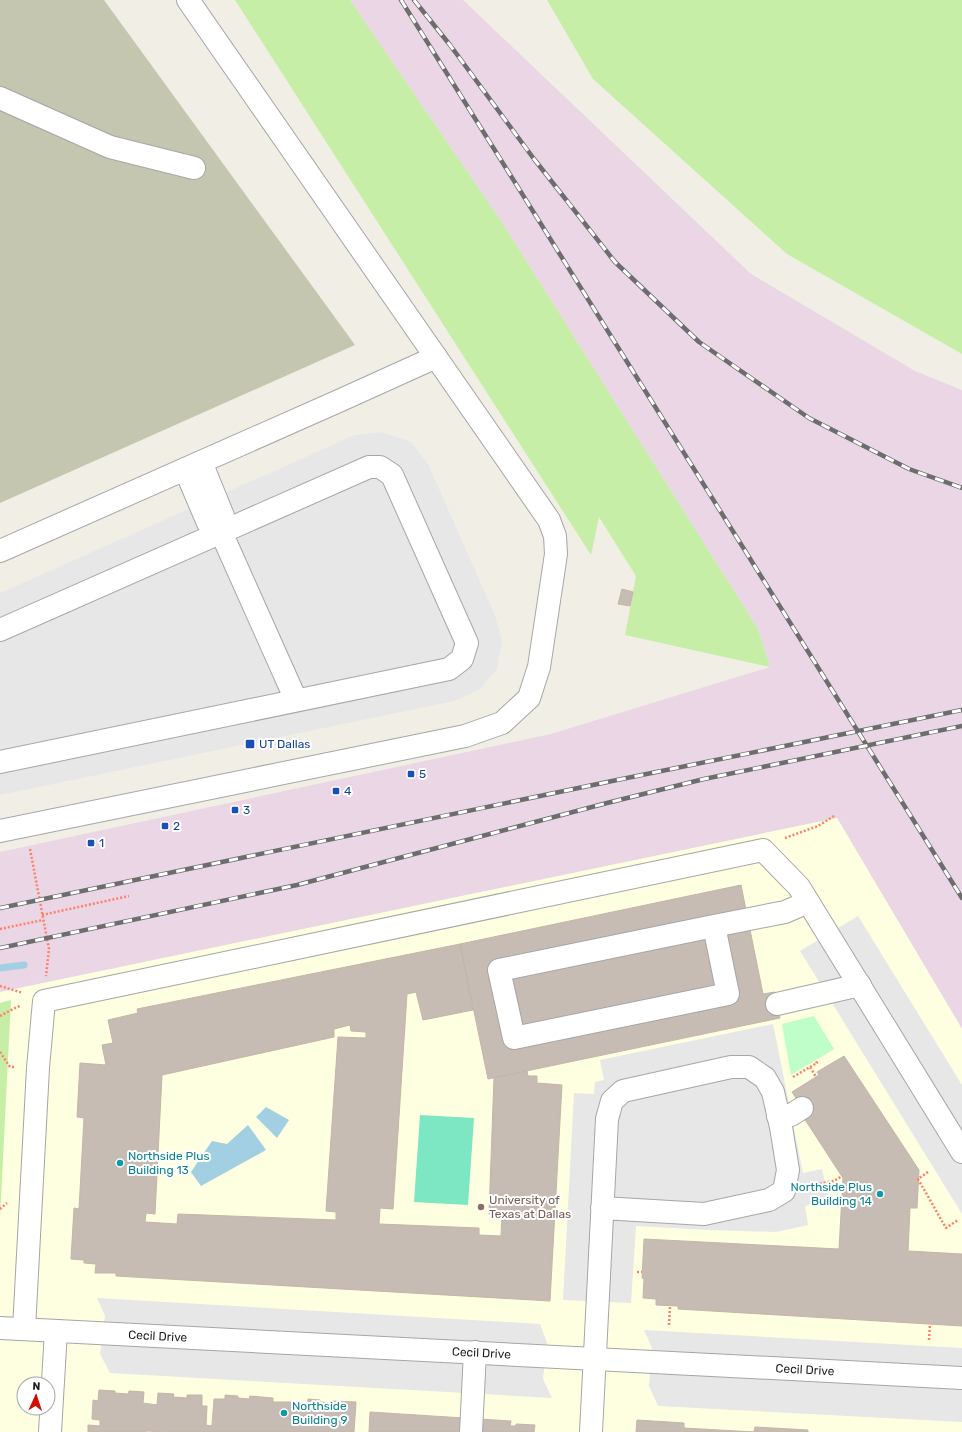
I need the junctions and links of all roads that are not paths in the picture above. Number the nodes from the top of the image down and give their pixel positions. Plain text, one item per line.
1 (188, 0) edge
2 (0, 98) edge
3 (194, 168) dead end
4 (436, 357) junction
5 (193, 465) junction
6 (221, 532) junction
7 (0, 551) edge
8 (0, 630) edge
9 (296, 700) junction
10 (0, 762) edge
11 (0, 831) edge
12 (804, 895) junction
13 (714, 926) junction
14 (860, 985) junction
15 (777, 1004) dead end
16 (802, 1108) dead end
17 (778, 1116) junction
18 (962, 1152) edge
19 (602, 1208) junction
20 (0, 1328) edge
21 (24, 1329) junction
22 (56, 1330) junction
23 (475, 1352) junction
24 (594, 1359) junction
25 (962, 1378) edge
26 (50, 1432) edge
27 (471, 1432) edge
28 (591, 1432) edge

1 - 4 street
2 - 3 street
4 - 5 street
4 - 11 street
5 - 6 street
5 - 7 street
6 - 8 street
6 - 9 street
6 - 9 street
9 - 10 street
12 - 13 street
12 - 14 street
12 - 21 street
13 - 13 street
14 - 15 street
14 - 18 street
16 - 17 street
17 - 19 street
17 - 19 street
19 - 24 street
20 - 21 street, Cecil Drive
21 - 22 street, Cecil Drive
22 - 23 street, Cecil Drive
22 - 26 street
23 - 24 street, Cecil Drive
23 - 27 street
24 - 25 street, Cecil Drive
24 - 28 street

